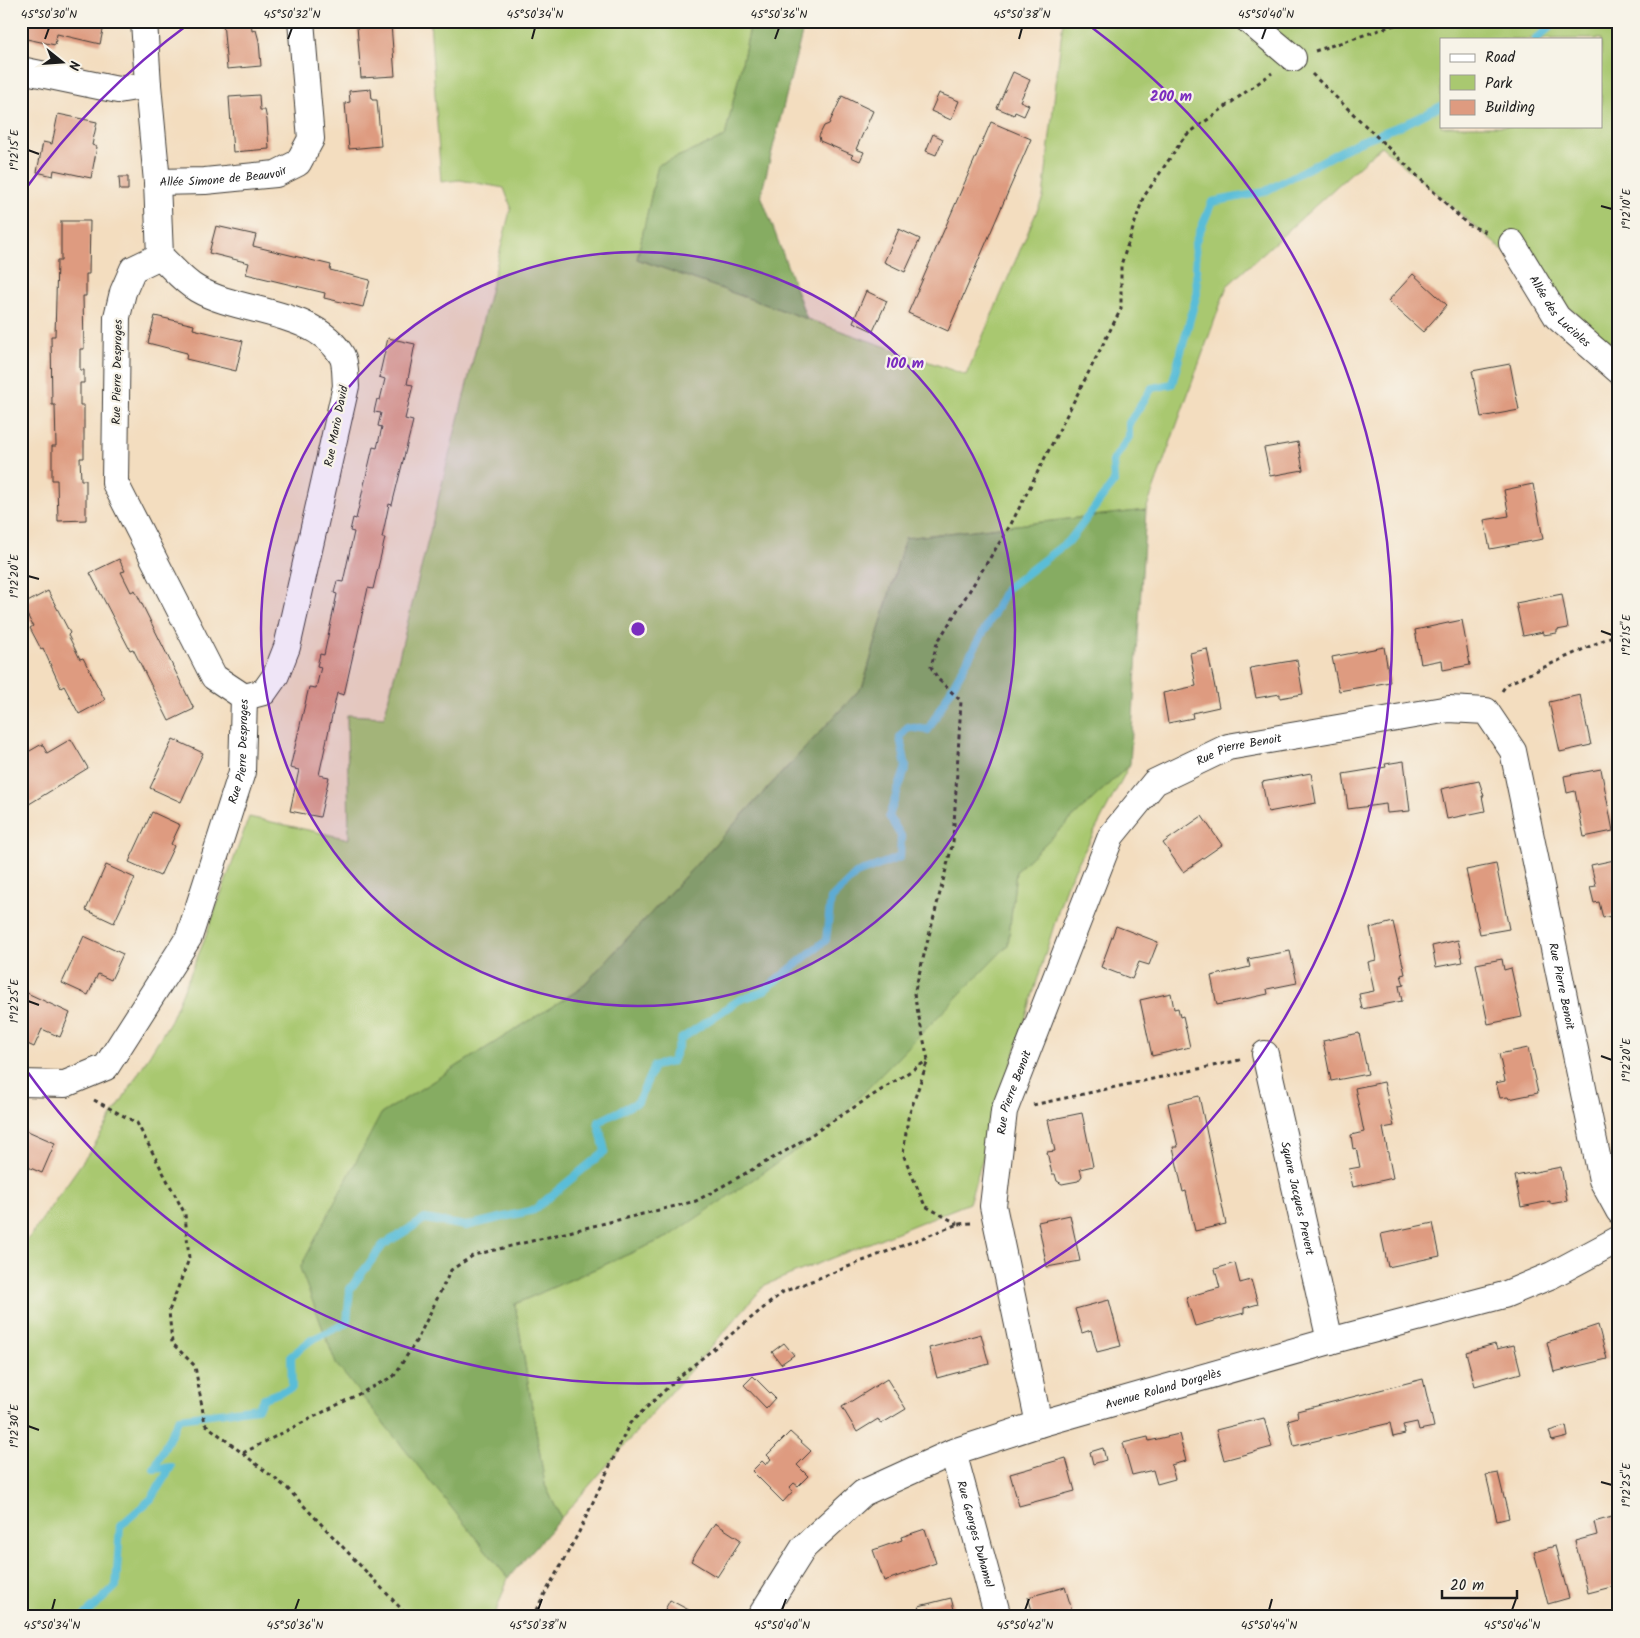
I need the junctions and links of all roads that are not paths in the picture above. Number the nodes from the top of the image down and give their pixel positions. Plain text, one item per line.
1 (144, 21) edge
2 (301, 21) edge
3 (1249, 21) edge
4 (1293, 58) road end
5 (21, 70) edge
6 (148, 85) junction
7 (157, 182) junction
8 (1512, 243) road end
9 (160, 256) junction
10 (1619, 371) edge
11 (244, 697) junction
12 (1265, 1054) road end
13 (21, 1082) edge
14 (1619, 1211) edge
15 (1619, 1239) edge
16 (1330, 1341) junction
17 (1039, 1424) junction
18 (953, 1452) junction
19 (760, 1617) edge
20 (998, 1617) edge

1 - 6 street, Allée Simone de Beauvoir
2 - 7 street, Allée Simone de Beauvoir
3 - 4 street
5 - 6 street
6 - 7 street, Allée Simone de Beauvoir
7 - 9 street
8 - 10 street, Allée des Lucioles
9 - 11 street, Rue Pierre Desproges
9 - 11 street, Rue Mario David
11 - 13 street, Rue Pierre Desproges
12 - 16 street, Square Jacques Prevert
14 - 17 street, Rue Pierre Benoit
15 - 16 street, Avenue Roland Dorgelès
16 - 17 street, Avenue Roland Dorgelès
17 - 18 street, Avenue Roland Dorgelès
18 - 19 street, Avenue Roland Dorgelès
18 - 20 street, Rue Georges Duhamel

